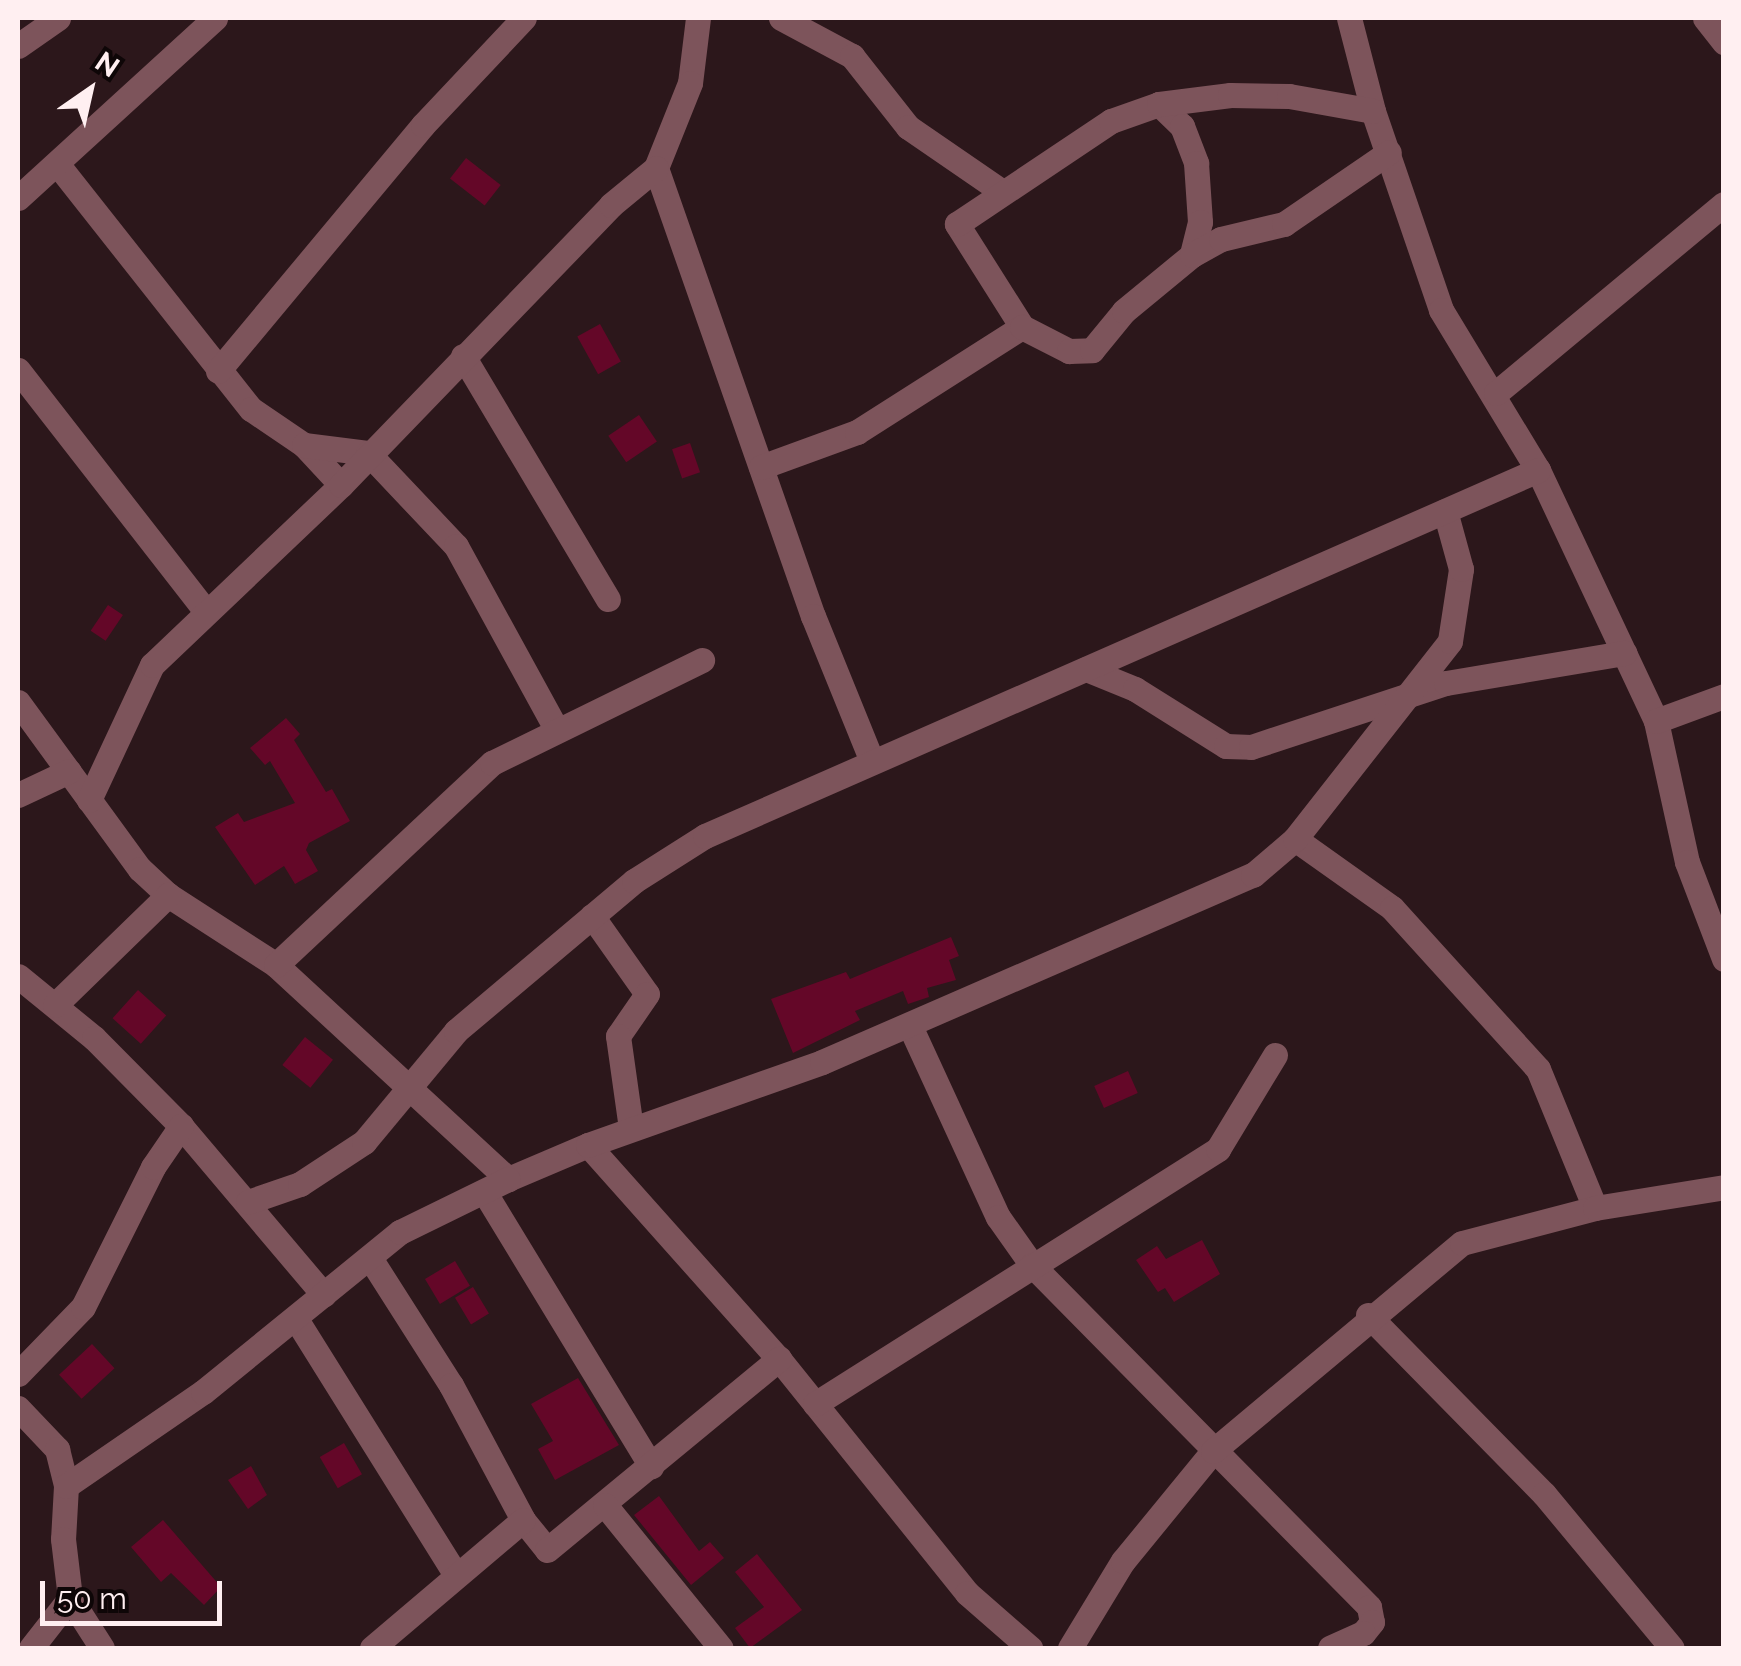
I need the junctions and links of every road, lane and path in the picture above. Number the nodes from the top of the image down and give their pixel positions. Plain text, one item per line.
1 (58, 18) edge
2 (214, 18) edge
3 (524, 18) edge
4 (698, 18) edge
5 (780, 18) edge
6 (1350, 18) edge
7 (1705, 18) edge
8 (1724, 42) edge
9 (18, 46) edge
10 (1159, 104) junction
11 (1373, 111) junction
12 (1389, 152) junction
13 (58, 165) junction
14 (656, 168) junction
15 (1001, 191) junction
16 (18, 198) edge
17 (1724, 204) edge
18 (1192, 255) junction
19 (1022, 328) junction
20 (463, 356) junction
21 (18, 370) edge
22 (218, 371) junction
23 (1496, 392) junction
24 (304, 445) junction
25 (368, 452) junction
26 (761, 467) junction
27 (1538, 470) junction
28 (341, 484) junction
29 (1445, 512) junction
30 (608, 599) dead end
31 (205, 610) junction
32 (1145, 644) junction
33 (1624, 654) junction
34 (702, 660) dead end
35 (1086, 669) junction
36 (1135, 689) junction
37 (1724, 696) edge
38 (1404, 700) junction
39 (18, 702) edge
40 (1656, 721) junction
41 (556, 729) junction
42 (872, 762) junction
43 (69, 771) junction
44 (18, 795) edge
45 (88, 800) junction
46 (1295, 839) junction
47 (168, 896) junction
48 (592, 916) junction
49 (1724, 959) edge
50 (276, 964) junction
51 (18, 976) edge
52 (55, 1005) junction
53 (910, 1026) junction
54 (1274, 1054) dead end
55 (413, 1086) junction
56 (181, 1126) junction
57 (631, 1129) junction
58 (588, 1144) junction
59 (508, 1179) junction
60 (1724, 1188) edge
61 (485, 1193) junction
62 (248, 1202) junction
63 (1595, 1208) junction
64 (370, 1258) junction
65 (1032, 1264) junction
66 (324, 1295) junction
67 (1368, 1316) junction
68 (296, 1318) junction
69 (779, 1360) junction
70 (18, 1374) edge
71 (815, 1404) junction
72 (18, 1408) edge
73 (1213, 1451) junction
74 (650, 1466) junction
75 (66, 1486) junction
76 (605, 1506) junction
77 (523, 1520) junction
78 (456, 1575) junction
79 (70, 1598) junction
80 (717, 1647) edge
81 (31, 1648) edge
82 (102, 1648) edge
83 (372, 1648) edge
84 (1030, 1648) edge
85 (1070, 1648) edge
86 (1330, 1648) edge
87 (1672, 1648) edge

1 - 9 street
2 - 13 street
3 - 22 street
4 - 14 street
5 - 15 street
6 - 11 street
7 - 8 street
10 - 11 street
10 - 15 street
10 - 18 street
11 - 12 street
12 - 18 street
12 - 23 street
13 - 16 street
13 - 22 street
14 - 20 street
14 - 26 street
15 - 19 street
17 - 23 street
18 - 19 street
19 - 26 street
20 - 25 street
20 - 30 street
21 - 31 street
22 - 24 street
23 - 27 street
24 - 25 street
24 - 28 street
25 - 28 street
25 - 41 street
26 - 42 street
27 - 29 street
27 - 33 street
28 - 31 street
29 - 32 street
29 - 38 street
31 - 45 street
32 - 35 street
32 - 36 street
33 - 38 street
33 - 40 street
34 - 41 street
35 - 36 street
35 - 42 street
36 - 38 street
37 - 40 street
38 - 46 street
39 - 43 street
40 - 49 street
41 - 50 street
42 - 48 street
43 - 44 street
43 - 45 street
45 - 47 street
46 - 53 street
46 - 63 street
47 - 50 street
47 - 52 street
48 - 55 street
48 - 57 street
50 - 55 street
51 - 52 street
52 - 56 street
53 - 57 street
53 - 65 street
54 - 65 street
55 - 59 street
55 - 62 street
56 - 62 street
56 - 70 street
57 - 58 street
58 - 59 street
58 - 69 street
59 - 61 street
60 - 63 street
61 - 64 street
61 - 74 street
62 - 66 street
63 - 67 street
64 - 66 street
64 - 77 street
65 - 71 street
65 - 73 street
66 - 68 street
67 - 73 street
67 - 87 street
68 - 75 street
68 - 78 street
69 - 71 street
69 - 74 street
71 - 84 street
72 - 75 street
73 - 85 street
73 - 86 street
74 - 76 street
75 - 79 street
76 - 77 street
76 - 80 street
77 - 78 street
78 - 83 street
79 - 81 street
79 - 82 street

